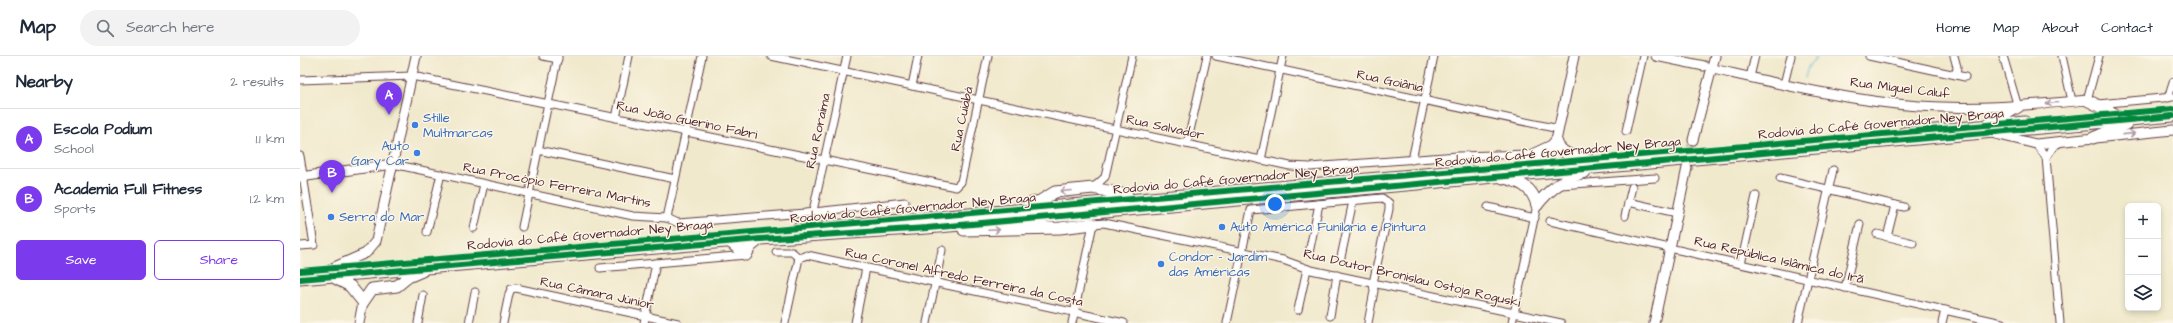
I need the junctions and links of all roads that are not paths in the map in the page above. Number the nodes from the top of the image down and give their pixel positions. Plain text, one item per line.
1 (543, 56) edge
2 (629, 56) edge
3 (702, 56) edge
4 (771, 56) edge
5 (847, 56) edge
6 (918, 56) edge
7 (988, 56) edge
8 (1132, 56) edge
9 (1207, 56) edge
10 (1216, 56) edge
11 (1283, 56) edge
12 (1434, 56) edge
13 (1574, 56) edge
14 (1643, 56) edge
15 (1656, 56) edge
16 (1714, 56) edge
17 (1755, 56) edge
18 (1791, 56) edge
19 (1869, 56) edge
20 (1954, 56) edge
21 (2003, 56) edge
22 (2062, 56) edge
23 (2099, 56) edge
24 (414, 58) edge
25 (558, 58) edge
26 (1708, 68) junction
27 (1280, 70) junction
28 (843, 71) junction
29 (1956, 75) junction
30 (412, 76) junction
31 (1750, 77) junction
32 (1966, 77) dead end
33 (300, 80) edge
34 (2173, 82) edge
35 (1784, 84) junction
36 (912, 86) junction
37 (2171, 98) edge
38 (978, 100) junction
39 (1424, 100) junction
40 (2072, 101) junction
41 (2091, 102) junction
42 (548, 104) junction
43 (2018, 107) junction
44 (2173, 109) edge
45 (2115, 114) junction
46 (2173, 116) edge
47 (616, 118) junction
48 (2137, 120) junction
49 (1116, 129) junction
50 (1558, 129) junction
51 (1988, 129) junction
52 (2173, 130) edge
53 (1626, 131) dead end
54 (685, 132) junction
55 (2093, 138) junction
56 (1693, 140) tunnel mouth
57 (1556, 141) junction
58 (2062, 141) junction
59 (1187, 144) junction
60 (2036, 144) junction
61 (538, 150) junction
62 (300, 156) edge
63 (2046, 157) junction
64 (1261, 160) junction
65 (1412, 160) junction
66 (1590, 160) junction
67 (824, 161) junction
68 (393, 164) junction
69 (1521, 166) junction
70 (1601, 167) junction
71 (1686, 168) tunnel mouth
72 (1833, 170) dead end
73 (441, 174) junction
74 (1493, 176) junction
75 (302, 177) edge
76 (1105, 177) junction
77 (1655, 178) dead end
78 (1780, 178) dead end
79 (675, 179) junction
80 (484, 184) junction
81 (1556, 185) junction
82 (958, 186) joint
83 (1632, 187) dead end
84 (1093, 188) junction
85 (1829, 190) junction
86 (1532, 192) junction
87 (1547, 193) junction
88 (529, 194) junction
89 (1114, 194) junction
90 (1160, 196) junction
91 (1756, 196) dead end
92 (1354, 201) junction
93 (905, 202) dead end
94 (1628, 202) junction
95 (1319, 204) junction
96 (1537, 205) junction
97 (1895, 205) junction
98 (1488, 207) dead end
99 (1904, 207) dead end
100 (813, 211) junction
101 (980, 213) junction
102 (1677, 213) junction
103 (1625, 216) dead end
104 (667, 218) junction
105 (1535, 218) junction
106 (1550, 221) dead end
107 (1093, 224) junction
108 (1860, 224) dead end
109 (522, 227) dead end
110 (474, 228) dead end
111 (927, 228) junction
112 (427, 232) dead end
113 (1877, 234) dead end
114 (1887, 237) junction
115 (760, 239) junction
116 (730, 242) junction
117 (1913, 243) dead end
118 (300, 246) edge
119 (1670, 248) junction
120 (942, 250) dead end
121 (1242, 251) junction
122 (776, 252) dead end
123 (1309, 253) dead end
124 (746, 255) junction
125 (1341, 257) dead end
126 (799, 258) junction
127 (656, 263) junction
128 (1741, 264) junction
129 (432, 267) junction
130 (600, 268) dead end
131 (866, 268) junction
132 (1307, 269) junction
133 (300, 271) edge
134 (331, 272) junction
135 (1337, 276) junction
136 (300, 279) edge
137 (1808, 279) junction
138 (935, 283) junction
139 (1373, 283) junction
140 (1845, 288) junction
141 (476, 292) dead end
142 (423, 295) dead end
143 (363, 302) junction
144 (1298, 310) dead end
145 (1945, 310) junction
146 (1074, 312) junction
147 (1514, 313) junction
148 (1330, 316) dead end
149 (645, 320) edge
150 (359, 323) edge
151 (418, 323) edge
152 (469, 323) edge
153 (503, 323) edge
154 (678, 323) edge
155 (785, 323) edge
156 (855, 323) edge
157 (927, 323) edge
158 (1072, 323) edge
159 (1124, 323) edge
160 (1227, 323) edge
161 (1368, 323) edge
162 (1512, 323) edge
163 (1561, 323) edge
164 (1654, 323) edge
165 (1798, 323) edge
166 (1942, 323) edge
167 (2002, 323) edge
168 (2060, 323) edge

1 - 25 street
2 - 47 street
3 - 54 street
4 - 28 street, Rua Salvador
5 - 28 street, Rua Roraima
6 - 36 street
7 - 38 street, Rua Cuiabá
8 - 49 street
9 - 59 street
10 - 27 street, Rua Goiânia
11 - 27 street
12 - 39 street
13 - 50 main road
14 - 53 street
15 - 26 main road, Rua Miguel Caluf
16 - 26 main road
17 - 31 street
18 - 35 street
19 - 29 street
20 - 29 street
21 - 43 street
22 - 40 street
23 - 41 street
24 - 30 main road
25 - 42 street
26 - 31 main road, Rua Miguel Caluf
26 - 56 main road
27 - 39 street, Rua Goiânia
27 - 64 street
28 - 36 street, Rua Salvador
28 - 67 street, Rua Roraima
29 - 32 street
30 - 33 street, Rua João Guerino Fabri
30 - 42 street, Rua João Guerino Fabri
30 - 68 main road
31 - 35 main road, Rua Miguel Caluf
34 - 37 street
35 - 43 main road, Rua Miguel Caluf
36 - 38 street, Rua Salvador
37 - 41 street
38 - 49 street, Rua Salvador
38 - 82 street, Rua Cuiabá
39 - 50 street, Rua Goiânia
39 - 65 street
40 - 41 main road, Rua Miguel Caluf
40 -> 43 main road, Rua Miguel Caluf
41 - 45 highway
42 - 47 street, Rua João Guerino Fabri
42 - 61 street
43 - 51 highway
44 - 45 highway, Rodovia do Café Governador Ney Braga
45 - 51 highway, Rodovia do Café Governador Ney Braga
46 - 48 highway, Rodovia do Café Governador Ney Braga
47 - 54 street, Rua João Guerino Fabri
48 - 51 highway, Rodovia do Café Governador Ney Braga
48 - 55 highway
49 - 59 street, Rua Salvador
49 - 76 street
50 - 57 main road
51 - 60 main road
51 - 66 highway, Rodovia do Café Governador Ney Braga
51 - 70 highway, Rodovia do Café Governador Ney Braga
55 -> 52 main road
54 - 67 street, Rua João Guerino Fabri
54 - 79 street
55 - 58 main road
57 - 65 street, Rua Salvador
57 - 66 highway
57 - 69 highway
58 - 60 main road
58 - 63 street
59 - 64 street, Rua Salvador
60 - 63 street
61 - 79 street
61 - 88 street
62 - 75 street
63 - 168 street
64 - 65 street, Rua Salvador
66 - 69 highway, Rodovia do Café Governador Ney Braga
67 - 82 street, Rua João Guerino Fabri
67 - 100 street, Rua Roraima
68 - 73 street, Rua Procópio Ferreira Martins
68 - 75 main road, Rua Procópio Ferreira Martins
68 - 134 main road
69 - 90 highway, Rodovia do Café Governador Ney Braga
70 - 74 highway, Rodovia do Café Governador Ney Braga
70 - 81 highway
71 - 102 main road
72 - 85 street
73 - 80 street, Rua Procópio Ferreira Martins
73 - 112 street
74 - 86 highway
74 - 111 highway, Rodovia do Café Governador Ney Braga
75 - 118 street
76 - 84 street
76 - 89 street
77 - 81 street
78 - 85 street
79 - 104 street
80 - 88 street, Rua Procópio Ferreira Martins
80 - 110 street
81 - 86 highway
81 - 87 highway
83 - 94 street
84 - 89 highway
84 -> 101 highway
85 - 97 street
85 - 137 street
86 - 87 highway
86 - 96 highway
87 - 96 highway
88 - 104 street, Rua Procópio Ferreira Martins
88 - 109 street
89 - 90 highway
90 - 101 highway, Rodovia do Café Governador Ney Braga
91 - 128 street
92 - 95 street
92 - 125 street
92 - 139 street
93 - 100 street, Rua Procópio Ferreira Martins
94 - 102 street
94 - 103 street
95 - 121 street
95 - 123 street
96 - 105 street
97 - 99 street
97 - 114 street
98 - 105 street
100 - 104 street, Rua Procópio Ferreira Martins
101 - 134 highway, Rodovia do Café Governador Ney Braga
102 - 119 main road
105 - 147 street
106 - 119 street, Rua República Islâmica do Irã
111 -> 107 highway
107 - 121 street, Rua Doutor Bronislau Ostoja Roguski
107 - 146 street
108 - 140 street
111 - 115 highway, Rodovia do Café Governador Ney Braga
113 - 114 street
114 - 117 street
115 - 116 highway, Rodovia do Café Governador Ney Braga
115 - 124 highway
116 - 124 highway
116 - 129 highway, Rodovia do Café Governador Ney Braga
119 - 128 street, Rua República Islâmica do Irã
119 - 164 main road
120 - 138 street
121 - 132 street, Rua Doutor Bronislau Ostoja Roguski
121 - 160 street
122 - 126 street
124 - 127 street
126 - 131 street, Rua Coronel Alfredo Ferreira da Costa
126 - 155 street
127 - 130 street
127 - 149 street
128 - 137 street, Rua República Islâmica do Irã
129 - 134 highway, Rodovia do Café Governador Ney Braga
129 - 143 highway
131 - 138 street, Rua Coronel Alfredo Ferreira da Costa
131 - 156 street
132 - 135 street, Rua Doutor Bronislau Ostoja Roguski
132 - 144 street
133 - 134 highway, Rodovia do Café Governador Ney Braga
134 - 136 highway, Rodovia do Café Governador Ney Braga
134 - 143 highway
135 - 139 street, Rua Doutor Bronislau Ostoja Roguski
135 - 148 street
137 - 140 street, Rua República Islâmica do Irã
137 - 165 street
138 - 146 street, Rua Coronel Alfredo Ferreira da Costa
138 - 157 street
139 - 147 street, Rua Doutor Bronislau Ostoja Roguski
139 - 161 street
140 - 145 street, Rua República Islâmica do Irã
141 - 152 street
142 - 151 street
143 - 150 main road
145 - 166 street
145 - 167 street, Rua República Islâmica do Irã
146 - 158 street
146 - 159 street, Rua Coronel Alfredo Ferreira da Costa
147 - 162 street
147 - 163 street, Rua Doutor Bronislau Ostoja Roguski
149 - 153 street, Rua Câmara Júnior
149 - 154 street, Rua Câmara Júnior

